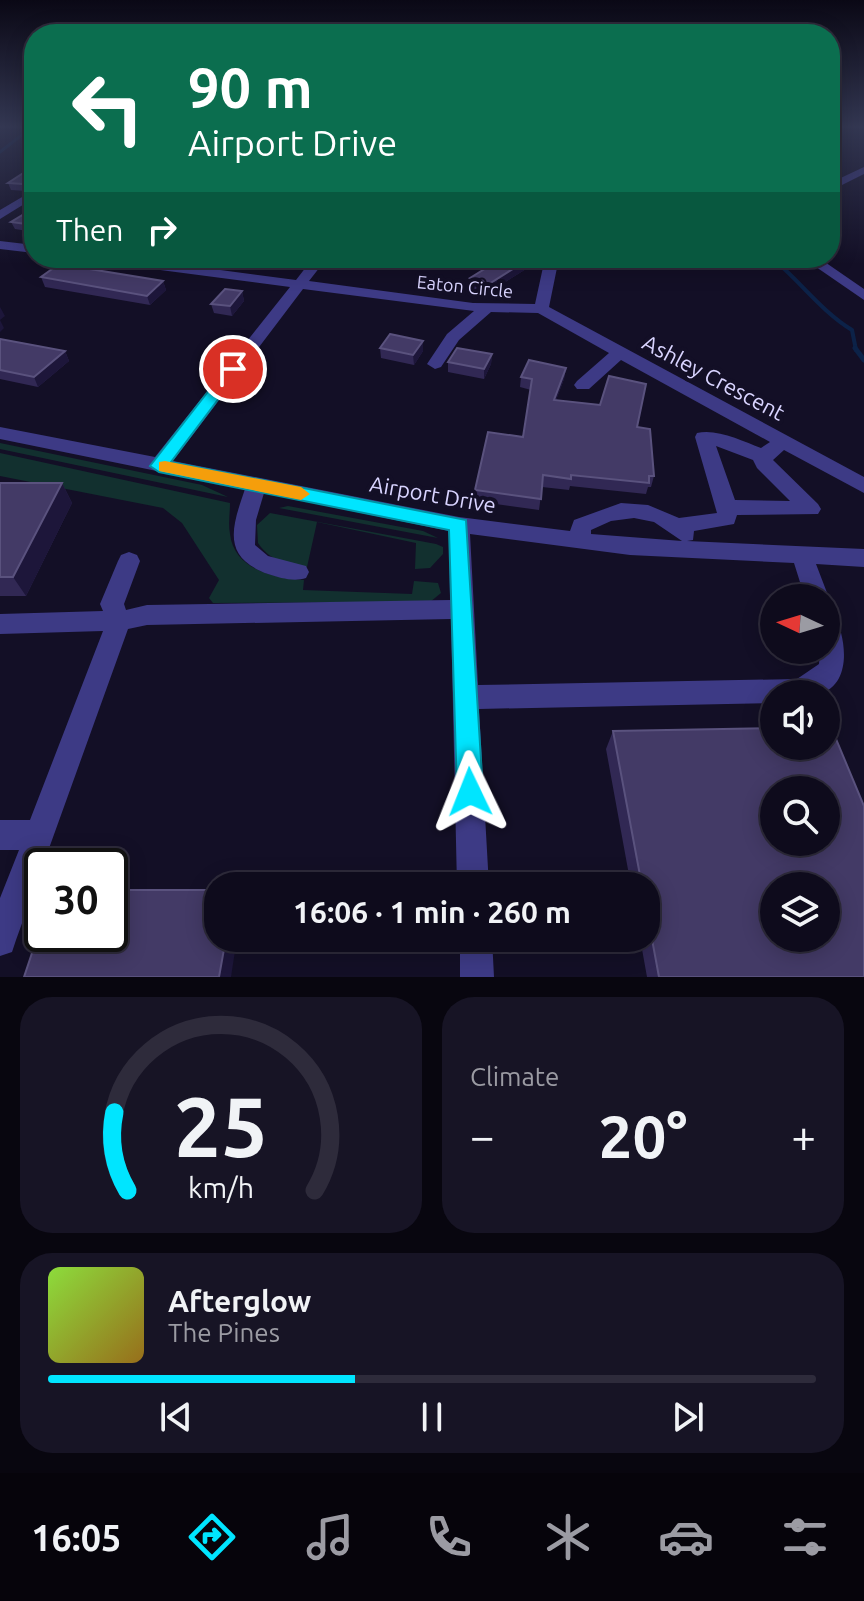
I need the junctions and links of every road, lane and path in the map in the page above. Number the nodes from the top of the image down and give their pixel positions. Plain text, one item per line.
1 (859, 173) edge
2 (840, 183) edge
3 (24, 199) edge
4 (0, 215) edge
5 (0, 245) edge
6 (24, 248) edge
7 (173, 268) edge
8 (312, 268) edge
9 (550, 268) edge
10 (824, 268) edge
11 (299, 285) junction
12 (864, 296) edge
13 (486, 309) junction
14 (541, 309) junction
15 (620, 352) junction
16 (435, 364) dead end
17 (583, 385) dead end
18 (0, 433) edge
19 (784, 442) junction
20 (762, 456) junction
21 (159, 466) junction
22 (256, 485) junction
23 (864, 486) edge
24 (727, 507) junction
25 (459, 525) junction
26 (675, 526) junction
27 (580, 542) junction
28 (693, 551) junction
29 (803, 558) junction
30 (864, 558) edge
31 (129, 561) dead end
32 (298, 572) dead end
33 (812, 584) edge
34 (462, 609) junction
35 (119, 621) junction
36 (0, 624) edge
37 (831, 664) edge
38 (466, 697) junction
39 (0, 835) edge
40 (39, 835) junction
41 (472, 872) edge
42 (0, 940) edge
43 (476, 952) edge
44 (477, 977) edge

1 - 2 street
3 - 4 street
5 - 6 street
7 - 11 street, Eaton Circle
8 - 11 street
9 - 14 street
10 - 12 street
11 - 13 street, Eaton Circle
11 - 21 street
13 - 14 street, Eaton Circle
13 - 16 street
14 - 15 street, Ashley Crescent
15 - 17 street
15 - 19 street, Ashley Crescent
18 - 21 street, Airport Drive
19 - 20 street
19 - 23 street, Ashley Crescent
20 - 24 street
20 - 24 street
21 - 22 street, Airport Drive
22 - 25 street, Airport Drive
22 - 32 street
24 - 26 street
25 - 27 street, Airport Drive
25 - 34 street
26 - 27 street
26 - 28 street
27 - 28 street, Airport Drive
28 - 29 street, Airport Drive
29 - 30 street, Airport Drive
29 - 33 street
31 - 35 street
34 - 35 street
34 - 38 street
35 - 36 street
35 - 40 street
37 - 38 street
38 - 41 street
39 - 40 street
40 - 42 street
43 - 44 street

